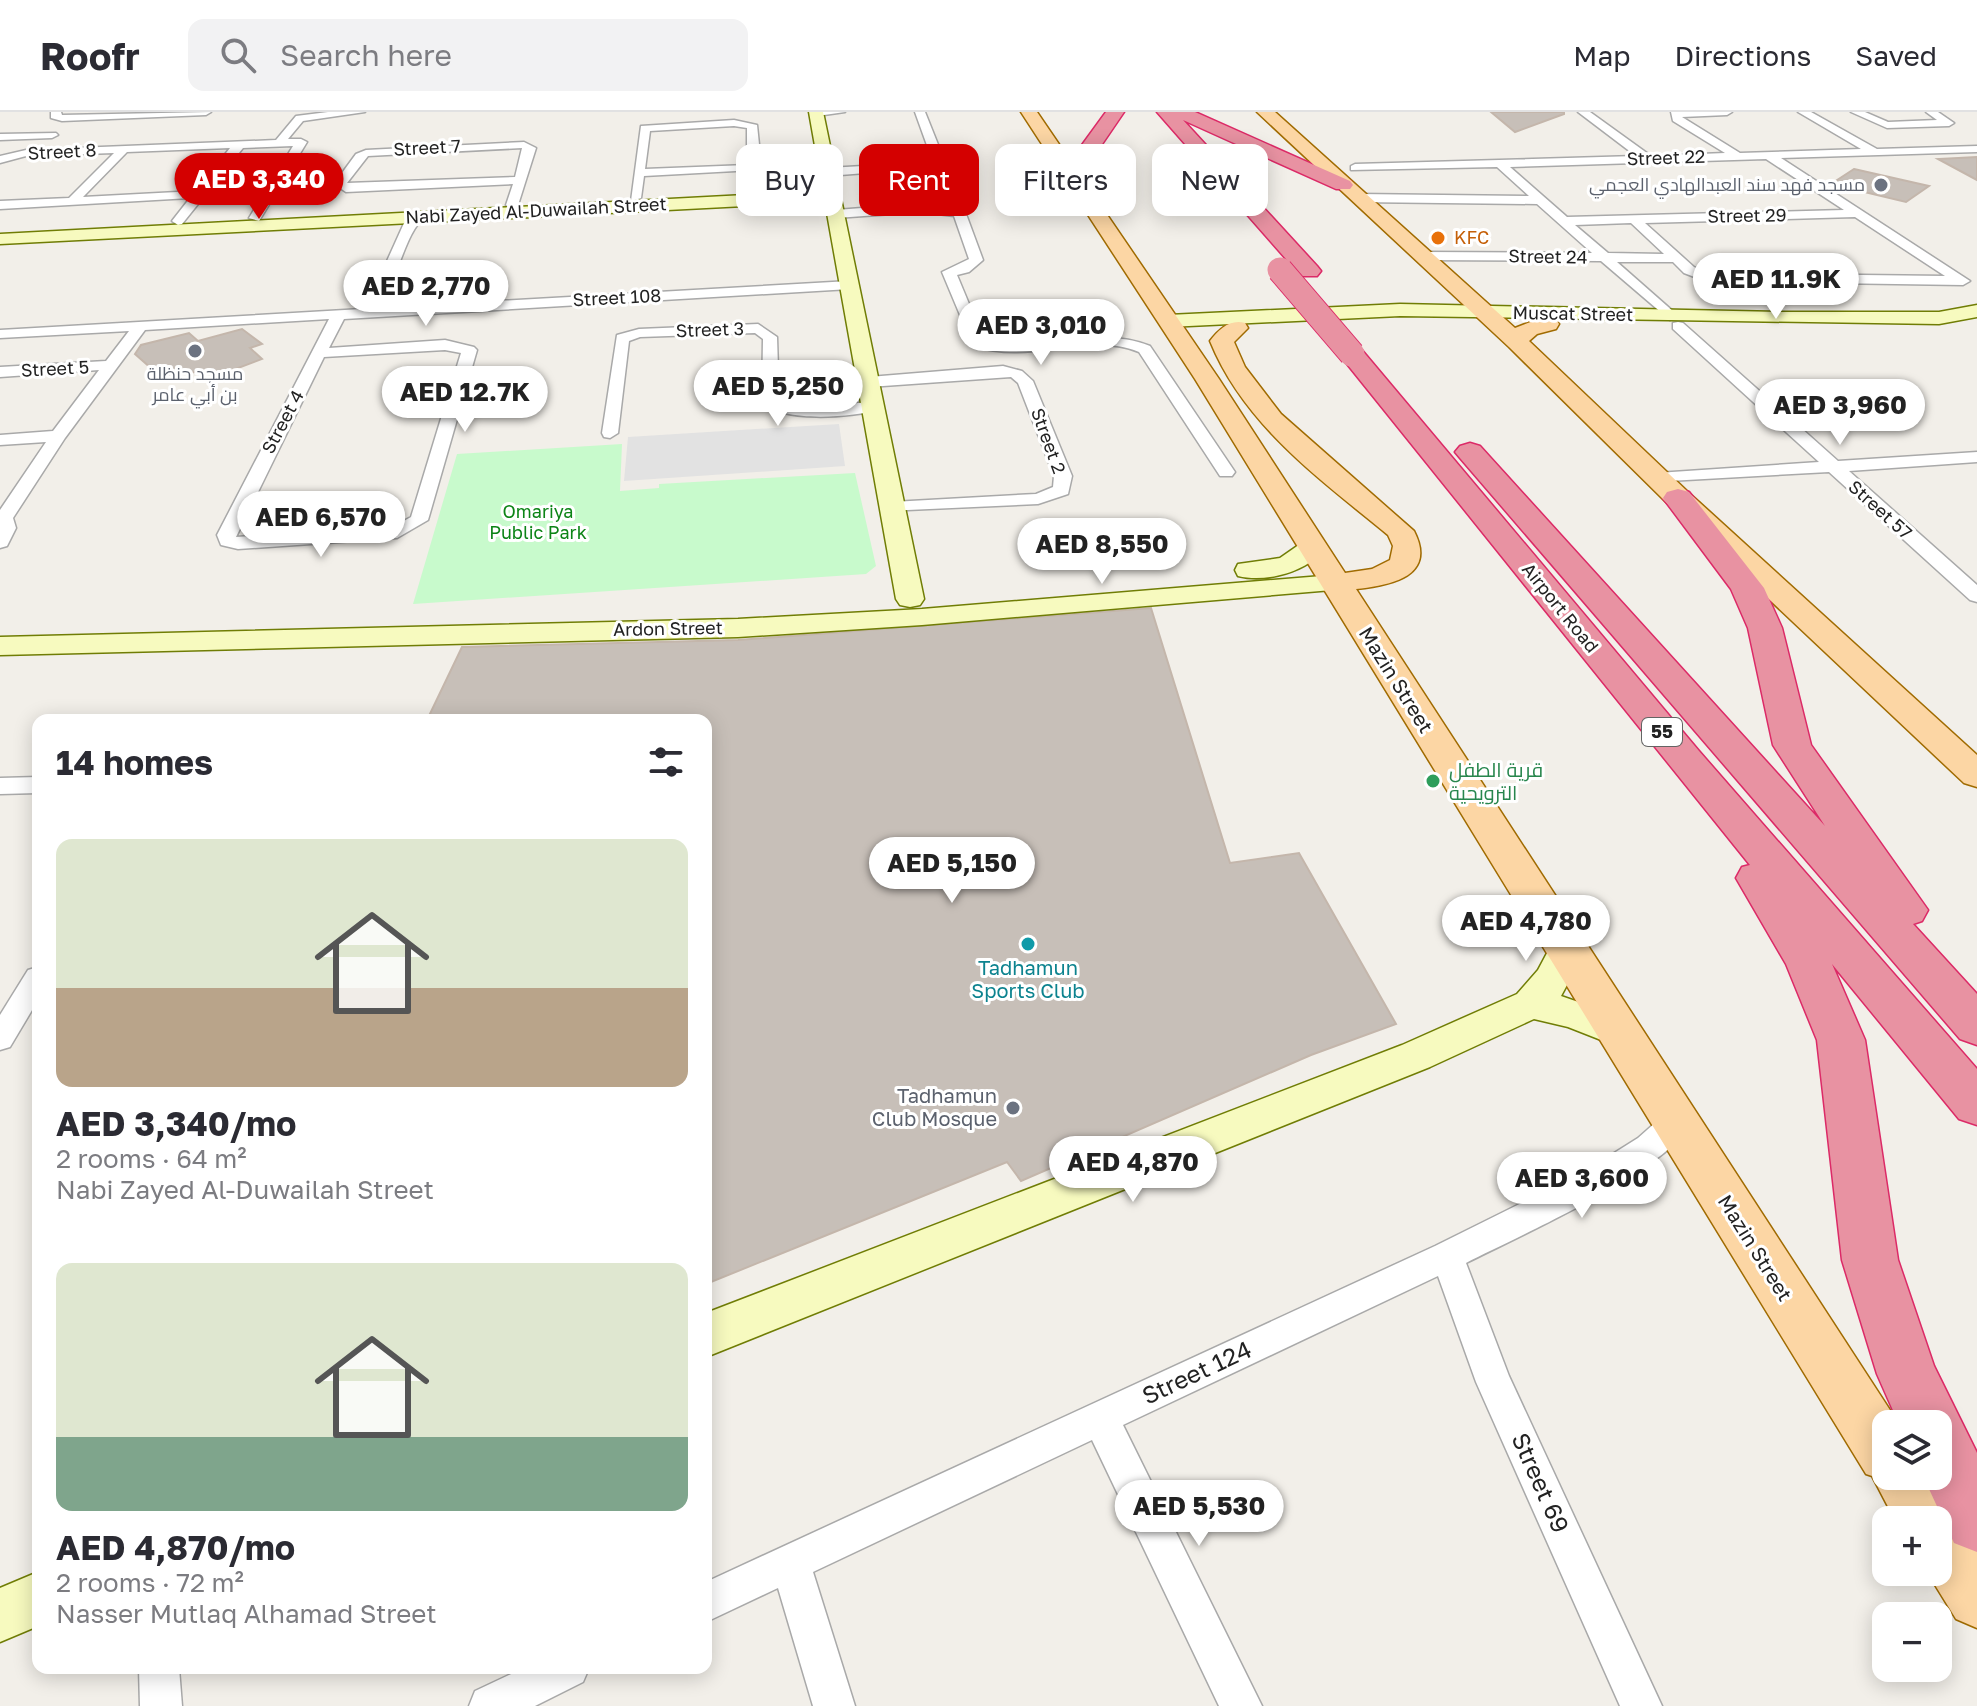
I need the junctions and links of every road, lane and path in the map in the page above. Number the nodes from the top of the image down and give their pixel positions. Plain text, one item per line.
1 (56, 112) edge
2 (206, 112) edge
3 (360, 112) edge
4 (840, 112) edge
5 (920, 112) edge
6 (1029, 112) edge
7 (1115, 112) edge
8 (1142, 112) edge
9 (1166, 112) edge
10 (1182, 112) edge
11 (1265, 112) edge
12 (1583, 112) edge
13 (1727, 112) edge
14 (1931, 112) edge
15 (1944, 112) edge
16 (161, 113) edge
17 (816, 113) edge
18 (1807, 114) edge
19 (1855, 114) edge
20 (1836, 116) dead end
21 (277, 125) dead end
22 (291, 125) junction
23 (64, 134) dead end
24 (0, 137) edge
25 (281, 141) junction
26 (822, 144) edge
27 (1050, 144) edge
28 (1092, 144) edge
29 (239, 145) junction
30 (124, 149) junction
31 (1977, 149) edge
32 (1875, 152) junction
33 (1768, 155) junction
34 (1737, 156) junction
35 (1648, 159) junction
36 (0, 160) edge
37 (1500, 164) junction
38 (640, 173) junction
39 (519, 180) junction
40 (1352, 184) junction
41 (843, 190) edge
42 (199, 194) junction
43 (843, 195) edge
44 (736, 197) edge
45 (635, 198) junction
46 (708, 198) junction
47 (1542, 200) junction
48 (72, 201) junction
49 (0, 205) edge
50 (512, 205) junction
51 (1861, 213) junction
52 (836, 216) edge
53 (1097, 216) edge
54 (1634, 219) junction
55 (293, 220) junction
56 (178, 221) junction
57 (1566, 221) junction
58 (254, 222) junction
59 (398, 229) junction
60 (0, 230) edge
61 (0, 239) edge
62 (1421, 256) junction
63 (1606, 258) junction
64 (1675, 258) junction
65 (384, 283) junction
66 (1968, 283) edge
67 (369, 284) junction
68 (850, 285) junction
69 (1977, 295) edge
70 (1491, 311) junction
71 (1977, 312) edge
72 (362, 313) junction
73 (339, 314) junction
74 (1674, 321) junction
75 (1977, 321) edge
76 (1548, 324) junction
77 (1782, 324) junction
78 (140, 326) junction
79 (1171, 326) junction
80 (1237, 328) junction
81 (1977, 332) edge
82 (0, 334) edge
83 (1517, 342) junction
84 (322, 353) junction
85 (1367, 353) junction
86 (110, 365) junction
87 (0, 372) edge
88 (869, 382) junction
89 (1224, 406) junction
90 (873, 407) junction
91 (1185, 410) junction
92 (610, 433) dead end
93 (58, 436) junction
94 (0, 440) edge
95 (1977, 457) edge
96 (1831, 467) junction
97 (1226, 472) dead end
98 (1668, 488) junction
99 (892, 507) junction
100 (2, 518) edge
101 (0, 542) edge
102 (1312, 548) junction
103 (1334, 583) junction
104 (1070, 596) junction
105 (1977, 596) edge
106 (910, 599) junction
107 (741, 617) junction
108 (0, 626) edge
109 (312, 627) junction
110 (0, 646) edge
111 (1685, 760) junction
112 (1977, 775) edge
113 (32, 785) edge
114 (0, 786) edge
115 (1567, 950) junction
116 (32, 987) edge
117 (1531, 1004) junction
118 (1977, 1009) edge
119 (1977, 1026) edge
120 (1619, 1032) junction
121 (0, 1039) edge
122 (1977, 1104) edge
123 (1676, 1123) junction
124 (1447, 1256) junction
125 (712, 1333) edge
126 (1924, 1410) edge
127 (1100, 1418) junction
128 (1872, 1432) edge
129 (1952, 1469) edge
130 (1977, 1520) edge
131 (1952, 1558) edge
132 (790, 1562) junction
133 (1977, 1598) edge
134 (712, 1599) edge
135 (32, 1602) edge
136 (0, 1615) edge
137 (159, 1674) edge
138 (557, 1674) edge
139 (161, 1706) edge
140 (490, 1706) edge
141 (834, 1706) edge
142 (1241, 1706) edge
143 (1641, 1706) edge

1 - 16 street
2 - 16 street
3 - 22 street
4 - 17 street
5 - 41 street
6 - 27 main road, Mazin Street
7 - 28 highway
8 - 85 highway, Airport Road / 55, bridge
9 - 85 highway, Airport Road / 55
10 - 40 highway
11 - 40 main road
12 - 35 street
13 - 34 street
14 - 15 street
14 - 19 street
17 - 26 street
18 - 20 street
18 - 32 street
21 - 22 street
22 - 25 street
23 - 24 street
25 - 29 street, Street 8
25 - 58 street
29 - 30 street, Street 8
29 - 42 street
30 - 36 street, Street 8
30 - 48 street, Street 8
31 - 32 street, Street 22
32 - 33 street, Street 22
33 - 34 street, Street 22
33 - 51 street
34 - 35 street, Street 22
35 - 37 street, Street 22
37 - 40 street, Street 22
37 - 47 street, Street 57
38 - 38 street
38 - 45 street
39 - 39 street, Street 7
39 - 50 street, Street 7
40 - 47 street
40 - 62 main road
42 - 48 street
42 - 56 street
43 - 91 street
44 - 46 street, Nabi Zayed Al-Duwailah Street
45 - 46 street, Nabi Zayed Al-Duwailah Street
45 - 50 street, Nabi Zayed Al-Duwailah Street
46 - 59 street, Nabi Zayed Al-Duwailah Street
47 - 57 street, Street 57
48 - 49 street
50 - 55 street, Nabi Zayed Al-Duwailah Street
51 - 54 street, Street 29
51 - 66 street
52 - 68 street
53 - 79 main road, Mazin Street
54 - 57 street, Street 29
54 - 64 street
55 - 58 street, Nabi Zayed Al-Duwailah Street
55 - 59 street, Nabi Zayed Al-Duwailah Street
56 - 58 street, Nabi Zayed Al-Duwailah Street
56 - 60 street, Nabi Zayed Al-Duwailah Street
57 - 63 street, Street 57
58 - 61 street, Nabi Zayed Al-Duwailah Street
59 - 65 street
59 - 67 street
62 - 63 street, Street 24
62 - 70 main road
63 - 64 street, Street 24
63 - 74 street, Street 57
64 - 66 street
65 - 67 street
65 - 72 street
66 - 69 street
67 - 72 street
68 - 72 street, Street 108
68 - 88 street
70 - 74 street, Muscat Street
70 - 76 street, Muscat Street
70 - 79 street, Muscat Street
70 - 80 street, Muscat Street
70 - 83 main road
71 - 75 street
71 - 77 street, Muscat Street
72 - 73 street, Street 108
73 - 78 street, Street 108
73 - 84 street, Street 4
74 - 76 street, Muscat Street
74 - 77 street, Muscat Street
74 - 96 street, Street 57
76 - 83 main road
77 - 81 street, Muscat Street
78 - 82 street, Street 108
78 - 86 street, Street 5
79 - 80 street, Muscat Street
79 - 89 main road, Mazin Street
80 - 103 main road
83 - 98 main road
84 - 84 street, Street 4
85 - 111 highway, Airport Road / 55
85 - 119 highway, Airport Road / 55
86 - 87 street, Street 5
86 - 93 street, Street 5
88 - 90 street
88 - 99 street, Street 2
89 - 91 street
89 - 102 main road, Mazin Street
90 - 92 street, Street 3
90 - 99 street
91 - 97 street
93 - 94 street
93 - 100 street, Street 5
95 - 96 street
96 - 98 street
96 - 105 street, Street 57
98 - 112 main road
98 - 118 highway
99 - 106 street
100 - 101 street, Street 5
102 - 103 main road, Mazin Street
102 - 104 street, Ardon Street
103 - 104 street, Ardon Street
103 - 115 main road, Mazin Street
104 - 106 street, Ardon Street
104 - 107 street, Ardon Street
106 - 107 street, Ardon Street
107 - 109 street, Ardon Street
108 - 109 street, Ardon Street
109 - 110 street, Ardon Street
111 - 122 highway, Airport Road / 55
111 - 126 highway
113 - 114 street
115 - 117 street
115 - 120 main road, Mazin Street
116 - 121 street
117 - 120 street
117 - 125 street
120 - 123 main road, Mazin Street
123 - 124 street, Street 124
123 - 128 main road, Mazin Street
124 - 127 street, Street 124
124 - 143 street, Street 69
127 - 132 street, Street 124
127 - 142 street
129 - 130 highway
131 - 133 main road
132 - 134 street, Street 124
132 - 141 street
135 - 136 street
137 - 139 street
138 - 140 street

